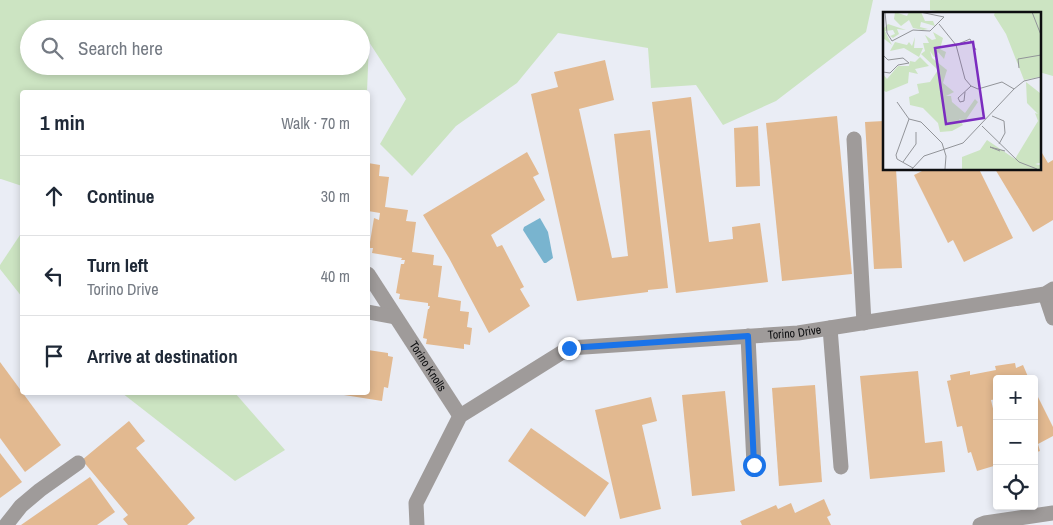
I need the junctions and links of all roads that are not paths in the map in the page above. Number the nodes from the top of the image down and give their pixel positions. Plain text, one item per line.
1 (854, 139) dead end
2 (370, 277) edge
3 (1049, 292) edge
4 (370, 312) edge
5 (395, 317) junction
6 (1053, 318) edge
7 (864, 323) junction
8 (830, 328) junction
9 (748, 336) junction
10 (460, 416) junction
11 (78, 464) dead end
12 (754, 465) dead end
13 (841, 467) dead end
14 (1053, 513) edge
15 (6, 525) edge
16 (417, 525) edge
17 (980, 525) edge

1 - 7 street
2 - 5 street, Torino Knolls
3 - 6 street
3 - 7 street, Torino Drive
4 - 5 street
5 - 10 street, Torino Knolls
7 - 8 street, Torino Drive
8 - 9 street, Torino Drive
8 - 13 street
9 - 10 street, Torino Drive
9 - 12 street
10 - 16 street
11 - 15 street
14 - 17 street

